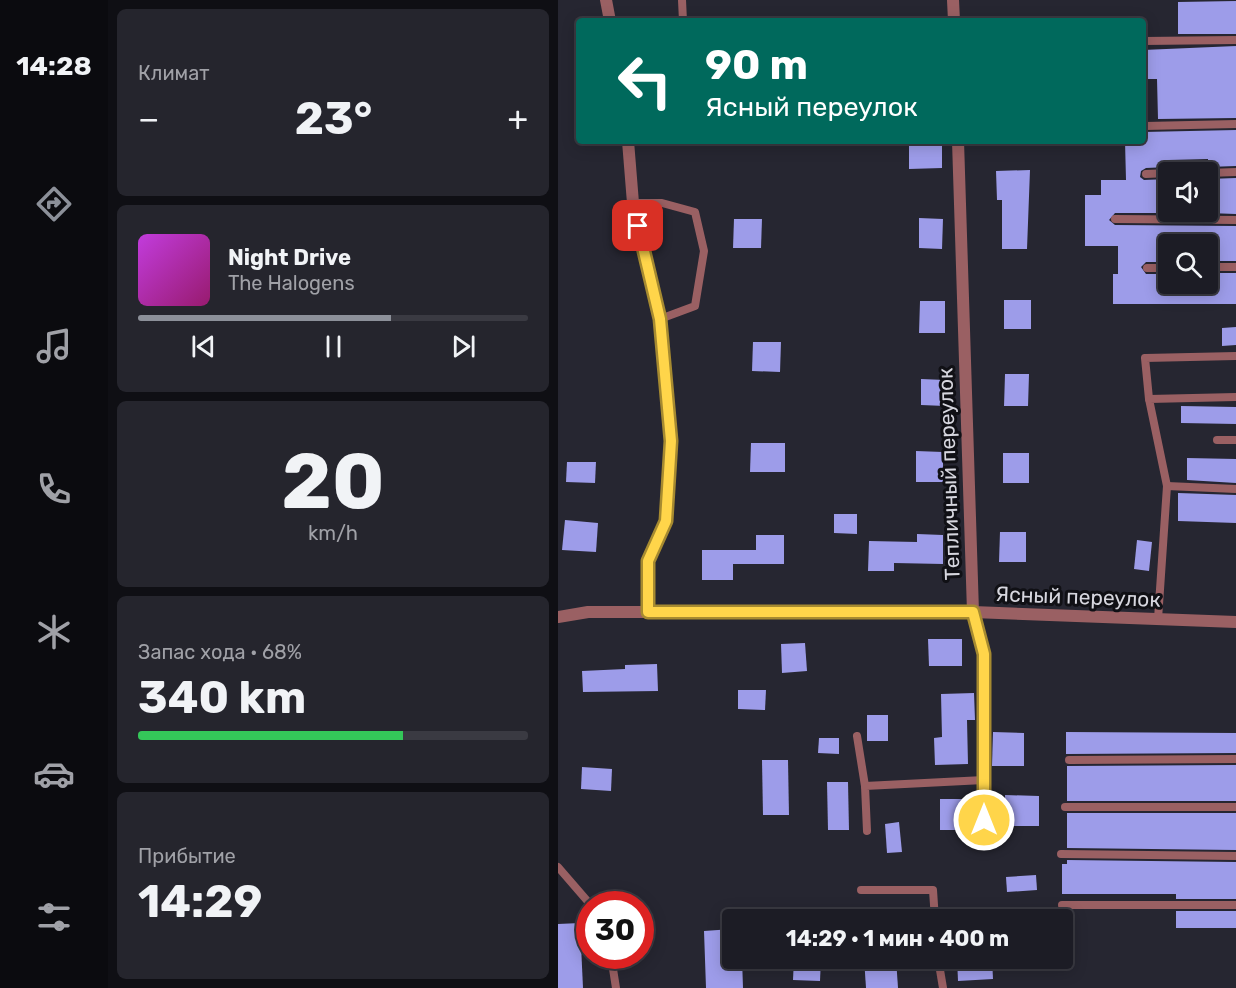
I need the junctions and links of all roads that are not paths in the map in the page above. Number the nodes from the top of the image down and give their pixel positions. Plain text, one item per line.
1 (606, 0) edge
2 (682, 0) edge
3 (953, 0) edge
4 (609, 18) edge
5 (683, 18) edge
6 (954, 18) edge
7 (1236, 40) edge
8 (1146, 41) edge
9 (1236, 124) edge
10 (1146, 126) edge
11 (628, 144) edge
12 (958, 144) edge
13 (1236, 172) edge
14 (1158, 173) edge
15 (1218, 173) edge
16 (1146, 174) dead end
17 (633, 203) junction
18 (1115, 219) dead end
19 (1236, 220) edge
20 (1218, 267) edge
21 (1236, 267) edge
22 (1148, 268) dead end
23 (1158, 268) edge
24 (660, 319) junction
25 (1236, 356) edge
26 (1236, 397) edge
27 (1149, 399) junction
28 (1217, 440) dead end
29 (1236, 440) edge
30 (1167, 486) junction
31 (1236, 489) edge
32 (648, 612) junction
33 (973, 612) junction
34 (558, 617) edge
35 (1158, 619) junction
36 (1236, 622) edge
37 (857, 736) dead end
38 (1236, 759) edge
39 (1069, 760) dead end
40 (984, 780) junction
41 (865, 786) junction
42 (1065, 807) dead end
43 (1236, 807) edge
44 (867, 831) dead end
45 (984, 841) dead end
46 (1060, 854) dead end
47 (1236, 856) edge
48 (558, 867) edge
49 (861, 890) dead end
50 (579, 891) edge
51 (1062, 905) dead end
52 (1236, 905) edge
53 (934, 909) edge
54 (613, 969) edge
55 (939, 969) edge
56 (616, 988) edge
57 (942, 988) edge

1 - 4 street
2 - 5 lane
3 - 6 street
7 - 8 lane
9 - 10 lane
11 - 17 street
12 - 33 street, Тепличный переулок
13 - 15 lane
14 - 16 lane
17 - 24 street
17 - 24 lane
18 - 19 lane
20 - 21 lane
22 - 23 lane
24 - 32 street
25 - 27 lane
26 - 27 lane
27 - 30 lane
28 - 29 lane
30 - 31 lane
30 - 35 lane
32 - 33 street, Ясный переулок
32 - 34 street, Ясный переулок
33 - 35 street, Ясный переулок
33 - 40 street, Тепличный переулок
35 - 36 street, Ясный переулок
37 - 41 lane
38 - 39 lane
40 - 41 lane
40 - 45 street, Тепличный переулок
41 - 44 lane
42 - 43 lane
46 - 47 lane
48 - 50 lane
49 - 53 lane
51 - 52 lane
54 - 56 lane
55 - 57 lane

